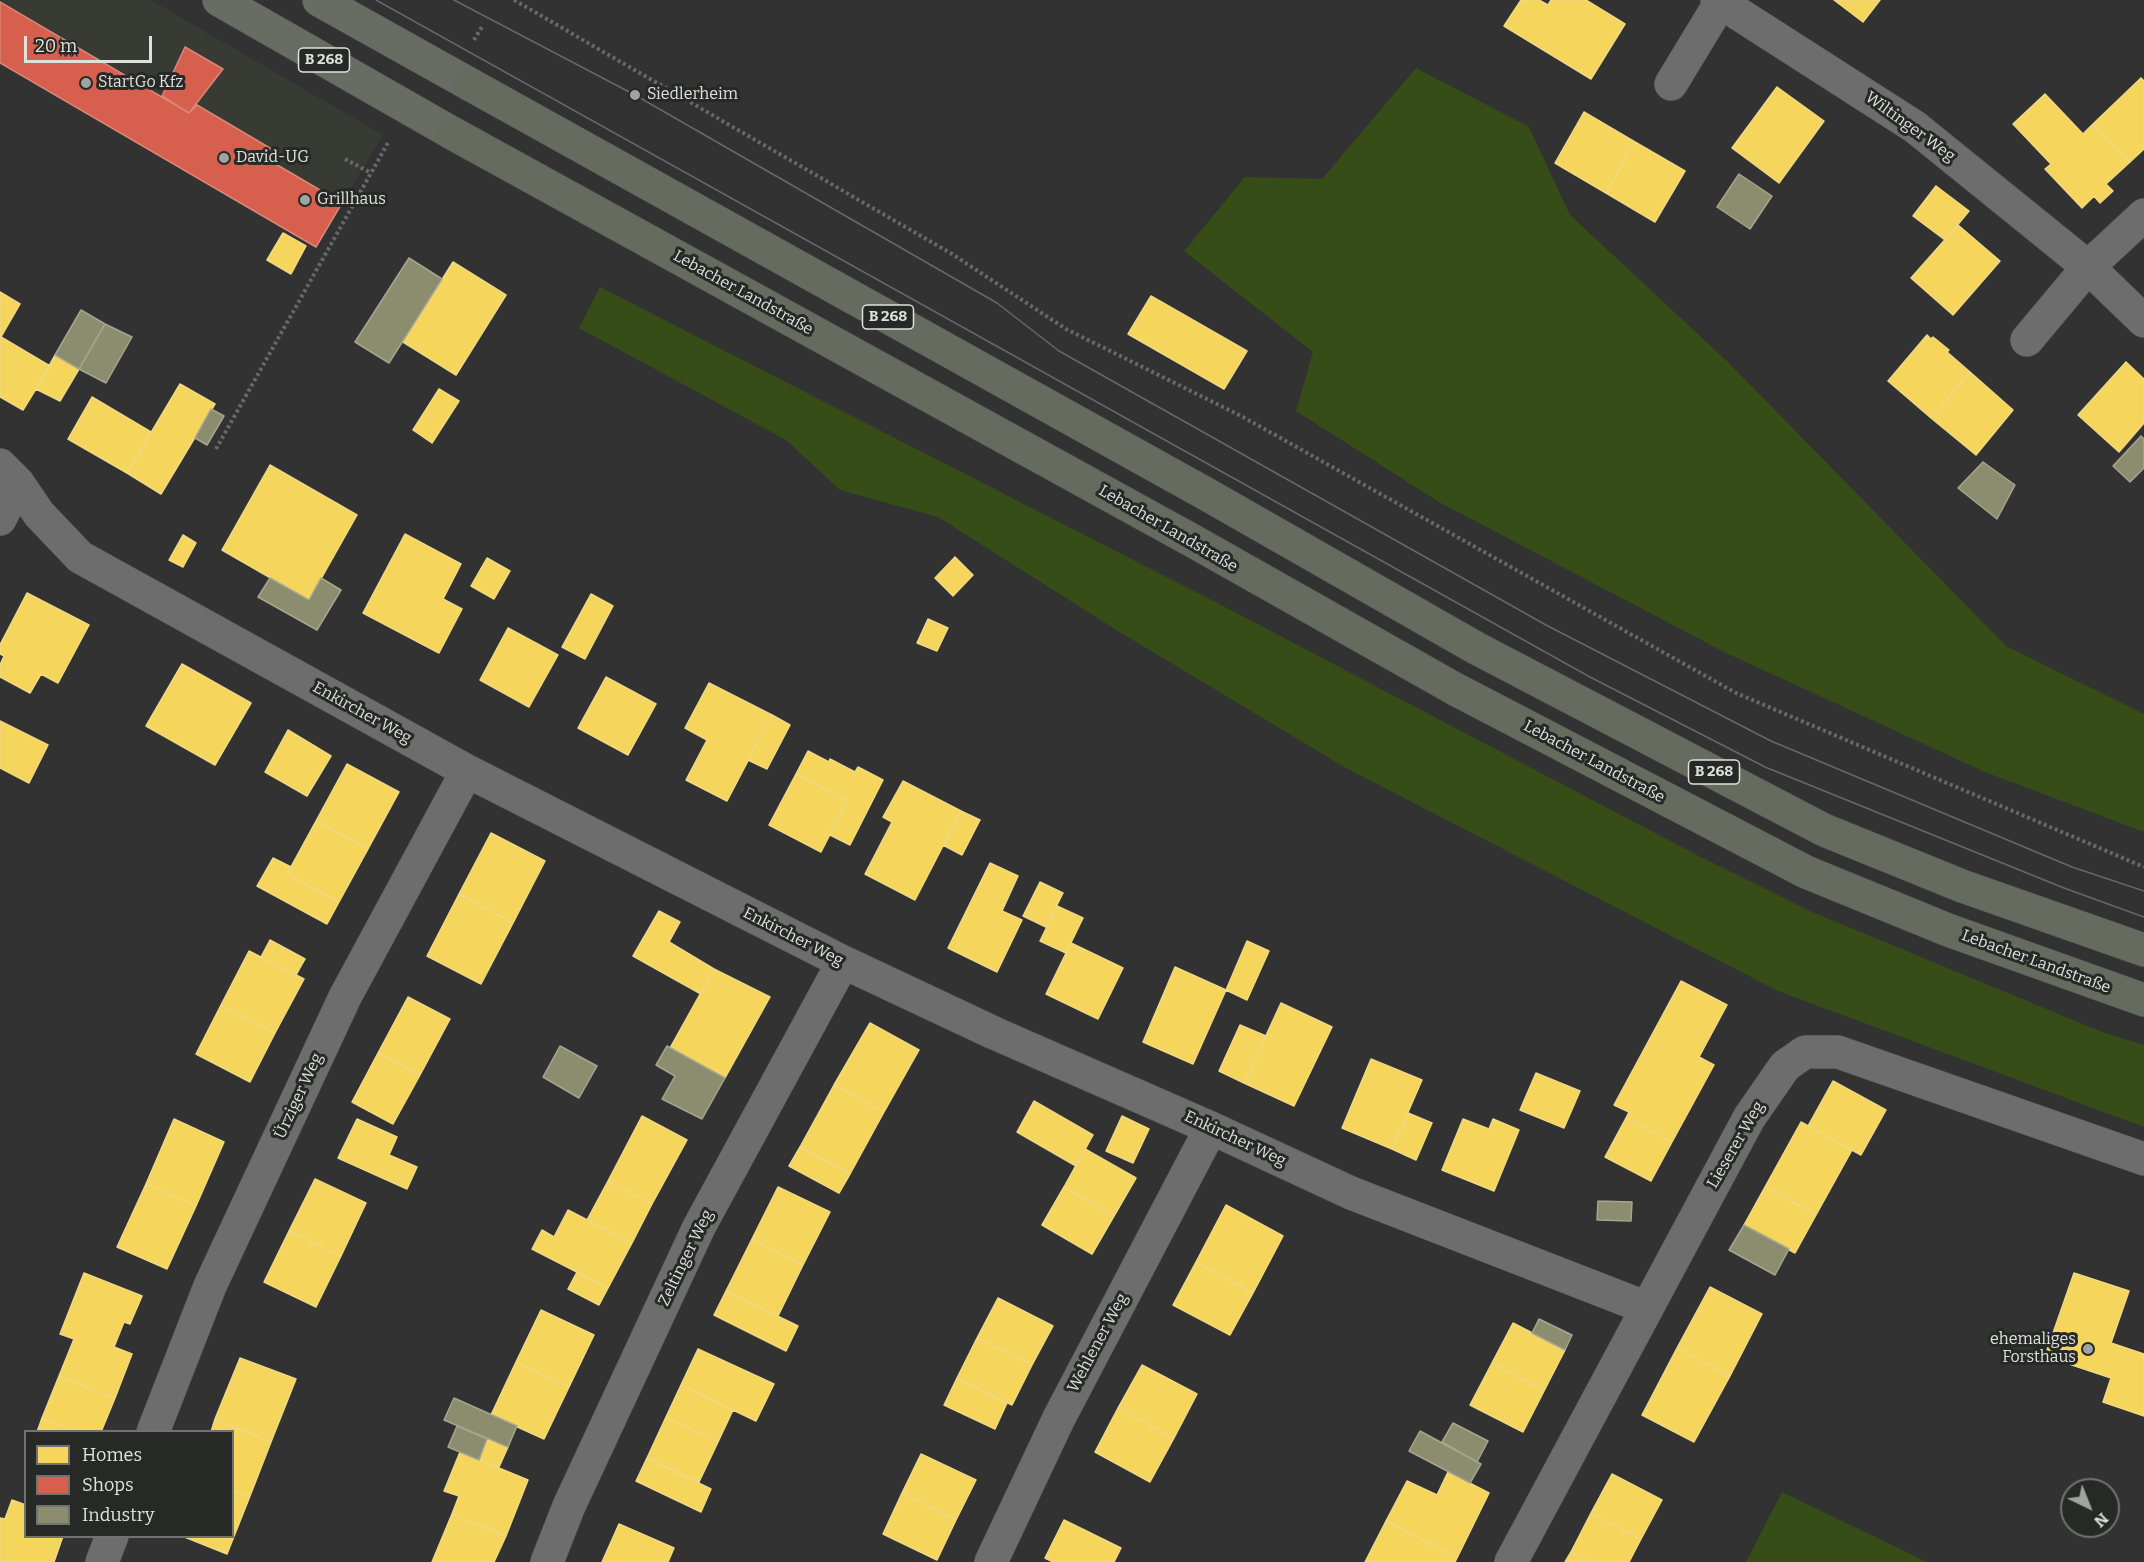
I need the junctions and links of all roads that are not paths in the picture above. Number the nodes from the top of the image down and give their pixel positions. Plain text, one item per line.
1 (219, 0) edge
2 (319, 0) edge
3 (1720, 1) edge
4 (1671, 84) dead end
5 (471, 85) joint
6 (441, 126) joint
7 (2144, 215) edge
8 (2088, 267) junction
9 (2144, 321) edge
10 (2027, 340) dead end
11 (9, 474) edge
12 (0, 519) edge
13 (467, 771) junction
14 (2144, 950) edge
15 (843, 963) junction
16 (2144, 1000) edge
17 (1211, 1128) junction
18 (2144, 1159) edge
19 (1647, 1308) junction
20 (153, 1430) edge
21 (111, 1538) edge
22 (102, 1562) edge
23 (547, 1562) edge
24 (991, 1562) edge
25 (1510, 1562) edge

1 - 6 main road, Lebacher Landstraße / B 268
2 - 5 main road, B 268
3 - 4 street, Wiltinger Weg
3 - 8 street, Wiltinger Weg
5 - 14 highway, B 268
6 - 16 highway, Lebacher Landstraße / B 268
7 - 8 street
8 - 9 street, Wiltinger Weg
8 - 10 street
11 - 12 street
11 - 13 street, Enkircher Weg
13 - 15 street, Enkircher Weg
13 - 20 street, Ürziger Weg
15 - 17 street, Enkircher Weg
15 - 23 street, Zeltinger Weg
17 - 19 street, Enkircher Weg
17 - 24 street, Wehlener Weg
18 - 19 street, Lieserer Weg
19 - 25 street, Lieserer Weg
21 - 22 street

